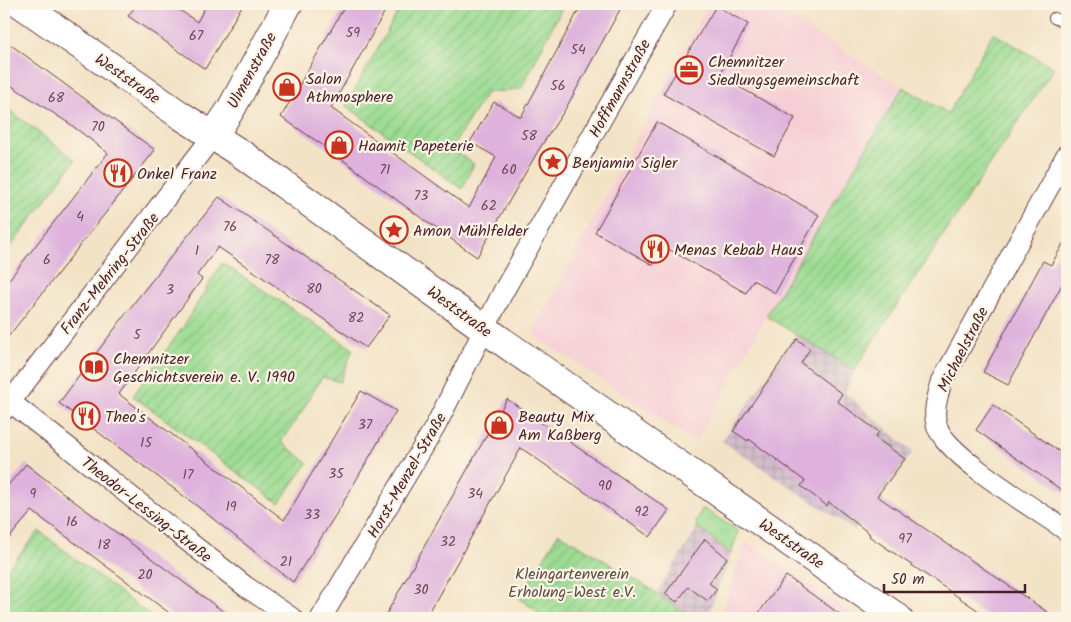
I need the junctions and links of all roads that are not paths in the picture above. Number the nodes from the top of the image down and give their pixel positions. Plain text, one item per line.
1 (21, 4) edge
2 (288, 4) edge
3 (667, 4) edge
4 (1054, 18) dead end
5 (1067, 24) edge
6 (213, 136) junction
7 (1067, 154) edge
8 (486, 330) junction
9 (6, 403) edge
10 (1067, 531) edge
11 (292, 618) edge
12 (321, 618) edge
13 (898, 618) edge

1 - 6 street, Weststraße
2 - 6 street, Ulmenstraße
3 - 8 street, Hoffmannstraße
4 - 5 lane
6 - 8 street, Weststraße
6 - 9 street, Franz-Mehring-Straße
7 - 10 street, Michaelstraße
8 - 12 street, Horst-Menzel-Straße
8 - 13 street, Weststraße
9 - 11 street, Theodor-Lessing-Straße

